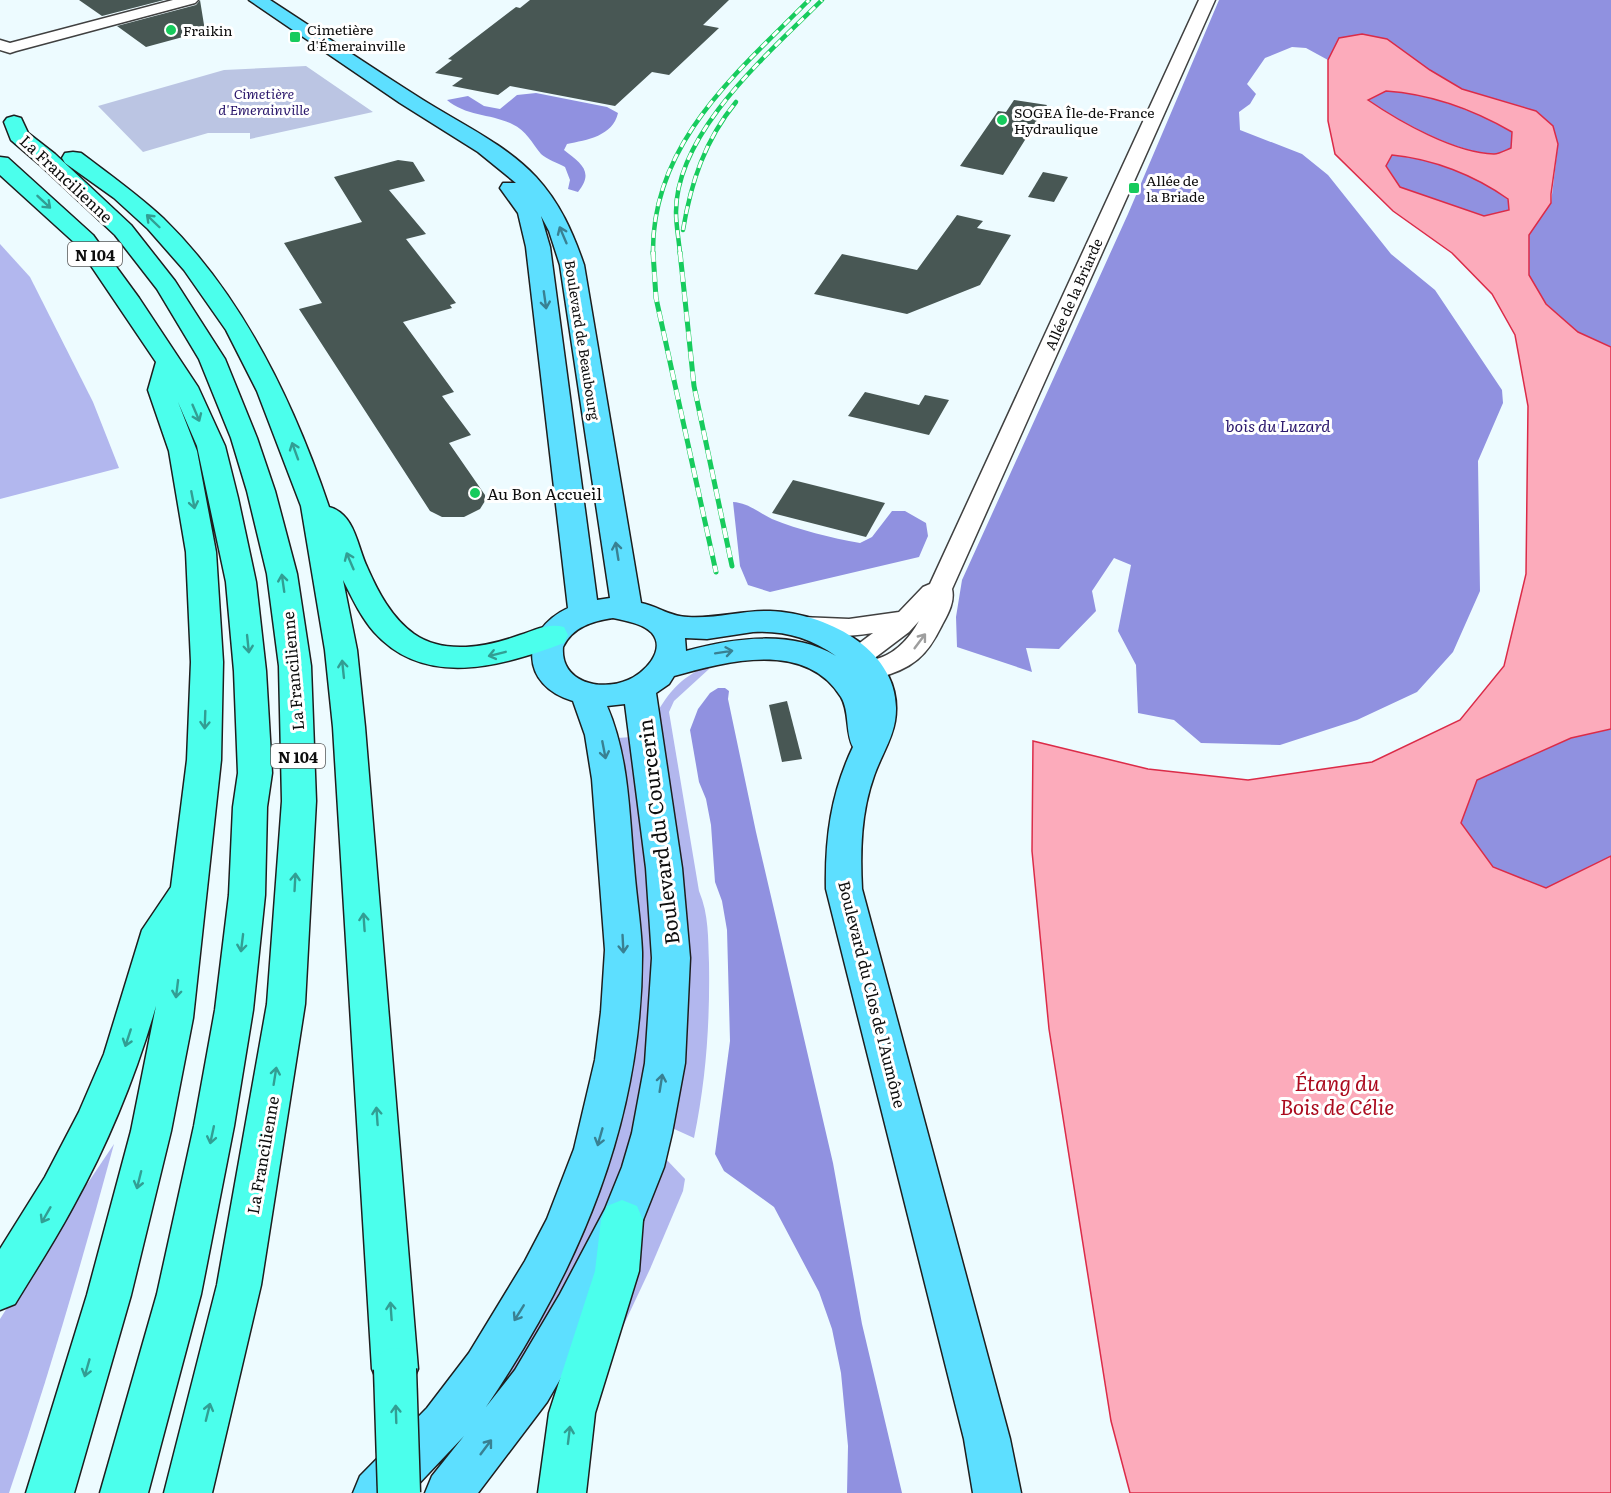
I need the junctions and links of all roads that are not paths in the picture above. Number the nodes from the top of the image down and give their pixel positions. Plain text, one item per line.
1 (190, 0) edge
2 (258, 0) edge
3 (1207, 0) edge
4 (0, 45) edge
5 (415, 105) junction
6 (7, 118) edge
7 (0, 163) edge
8 (168, 363) junction
9 (315, 506) junction
10 (940, 589) junction
11 (627, 609) junction
12 (584, 613) junction
13 (904, 620) junction
14 (662, 625) junction
15 (801, 627) junction
16 (552, 635) junction
17 (856, 666) junction
18 (653, 678) junction
19 (586, 694) junction
20 (190, 889) junction
21 (622, 1220) junction
22 (0, 1289) edge
23 (191, 1481) edge
24 (127, 1485) edge
25 (50, 1493) edge
26 (377, 1493) edge
27 (399, 1493) edge
28 (449, 1493) edge
29 (562, 1493) edge
30 (997, 1493) edge

1 - 4 street
2 - 5 main road, Boulevard de Beaubourg
3 - 10 street, Allée de la Briarde
11 -> 5 main road, Boulevard de Beaubourg
5 -> 12 main road, Boulevard de Beaubourg
9 -> 6 highway
23 -> 6 highway, La Francilienne / N 104
7 -> 8 highway, La Francilienne / N 104
8 -> 20 highway
8 -> 24 highway, La Francilienne / N 104
16 -> 9 highway
27 -> 9 highway, bridge
10 - 13 street, Allée de la Briarde
17 -> 10 street, Allée de la Briarde
11 - 12 main road
11 - 14 main road
12 - 16 main road
13 - 15 street
13 - 17 street, Allée de la Briarde
14 - 15 main road
14 - 18 main road
15 - 17 main road
16 - 19 main road
18 -> 17 main road
17 - 30 main road, Boulevard du Clos de l'Aumône
18 - 19 main road
21 -> 18 main road, Boulevard du Courcerin
19 -> 26 main road
20 -> 22 highway
20 -> 25 highway
28 -> 21 main road, Boulevard du Courcerin
29 -> 21 highway

